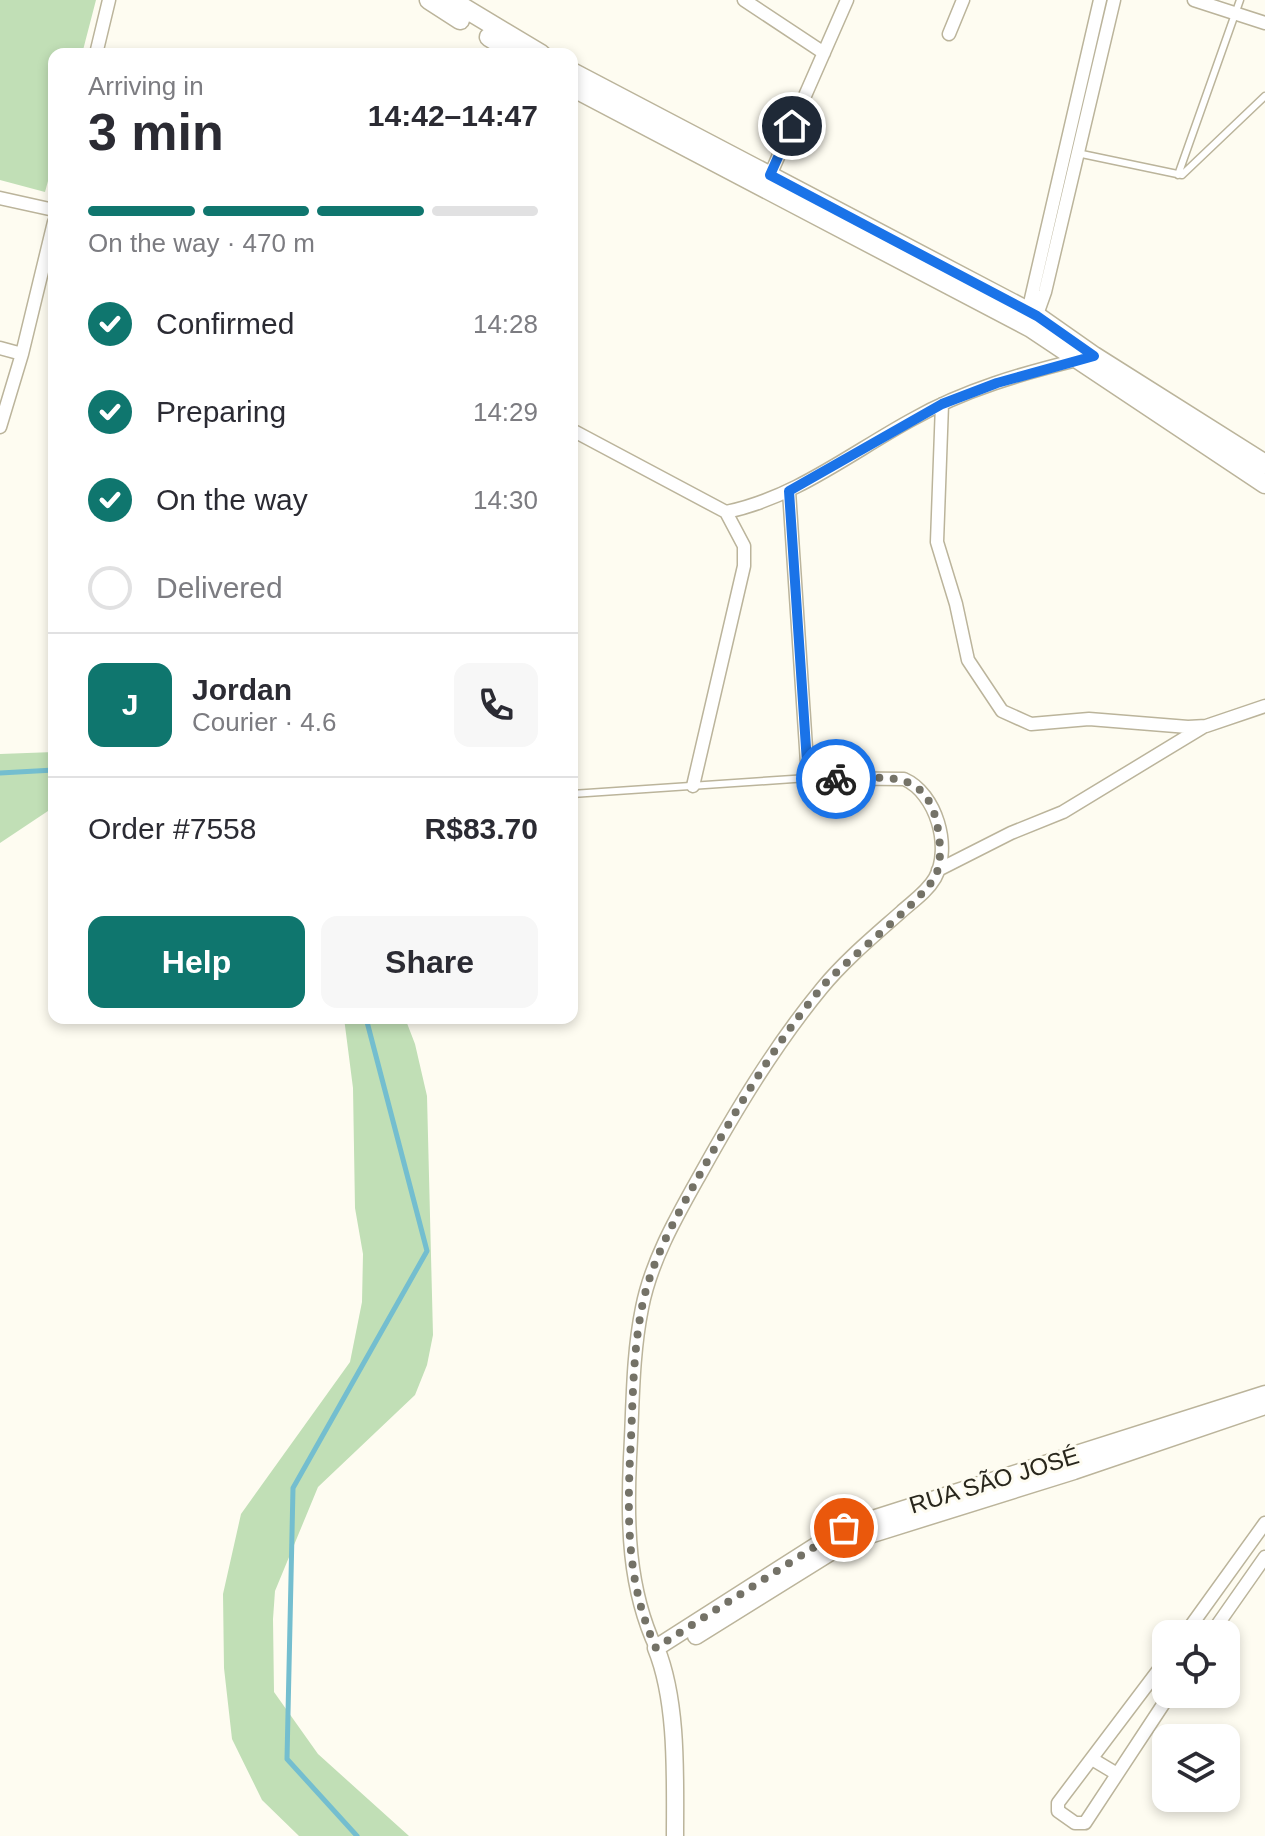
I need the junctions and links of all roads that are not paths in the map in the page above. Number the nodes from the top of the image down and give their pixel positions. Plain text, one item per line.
1 (109, 0) edge
2 (429, 0) edge
3 (451, 0) edge
4 (744, 0) edge
5 (847, 0) edge
6 (963, 0) edge
7 (1100, 0) edge
8 (1114, 0) edge
9 (1194, 0) edge
10 (1238, 6) edge
11 (1265, 23) edge
12 (949, 34) dead end
13 (97, 48) edge
14 (507, 48) edge
15 (531, 48) edge
16 (824, 53) junction
17 (578, 75) edge
18 (578, 90) edge
19 (1265, 96) edge
20 (1073, 148) junction
21 (1178, 175) junction
22 (767, 181) junction
23 (0, 198) edge
24 (48, 209) edge
25 (48, 247) edge
26 (1030, 320) junction
27 (0, 348) edge
28 (22, 354) junction
29 (1086, 358) junction
30 (942, 404) junction
31 (0, 427) edge
32 (578, 433) edge
33 (1265, 464) edge
34 (1265, 484) edge
35 (789, 491) junction
36 (726, 512) junction
37 (1265, 706) edge
38 (1206, 726) junction
39 (808, 778) junction
40 (693, 786) junction
41 (578, 794) edge
42 (938, 870) junction
43 (1265, 1394) edge
44 (1265, 1406) edge
45 (1072, 1463) junction
46 (1265, 1523) edge
47 (1265, 1557) edge
48 (1195, 1620) edge
49 (1221, 1620) edge
50 (658, 1652) junction
51 (1152, 1679) edge
52 (1161, 1708) edge
53 (1092, 1759) junction
54 (1117, 1774) junction
55 (675, 1836) edge

1 - 13 street
2 - 14 main road
3 - 15 main road
4 - 16 street
5 - 16 street
6 - 12 street
7 - 20 street
8 - 20 street
9 - 10 street
10 - 11 street
10 - 21 lane
16 - 22 street
17 - 22 main road
18 - 22 main road
19 - 21 lane
20 - 21 lane
20 - 26 street
22 - 26 main road
23 - 24 street
25 - 28 street
26 - 29 main road
27 - 28 street
28 - 31 street
29 - 30 street
29 - 33 main road
29 - 34 main road
30 - 35 street
30 - 38 street
32 - 36 street
35 - 36 street
35 - 39 street
36 - 40 street
37 - 38 street
38 - 42 street
39 - 40 lane
39 - 42 street
40 - 41 lane
42 - 50 street
43 - 45 street, RUA SÃO JOSÉ
44 - 45 street, RUA SÃO JOSÉ
45 - 50 street, RUA SÃO JOSÉ
46 - 48 street
47 - 49 street
50 - 55 street
51 - 53 street
52 - 54 street
53 - 54 street
53 - 54 street

